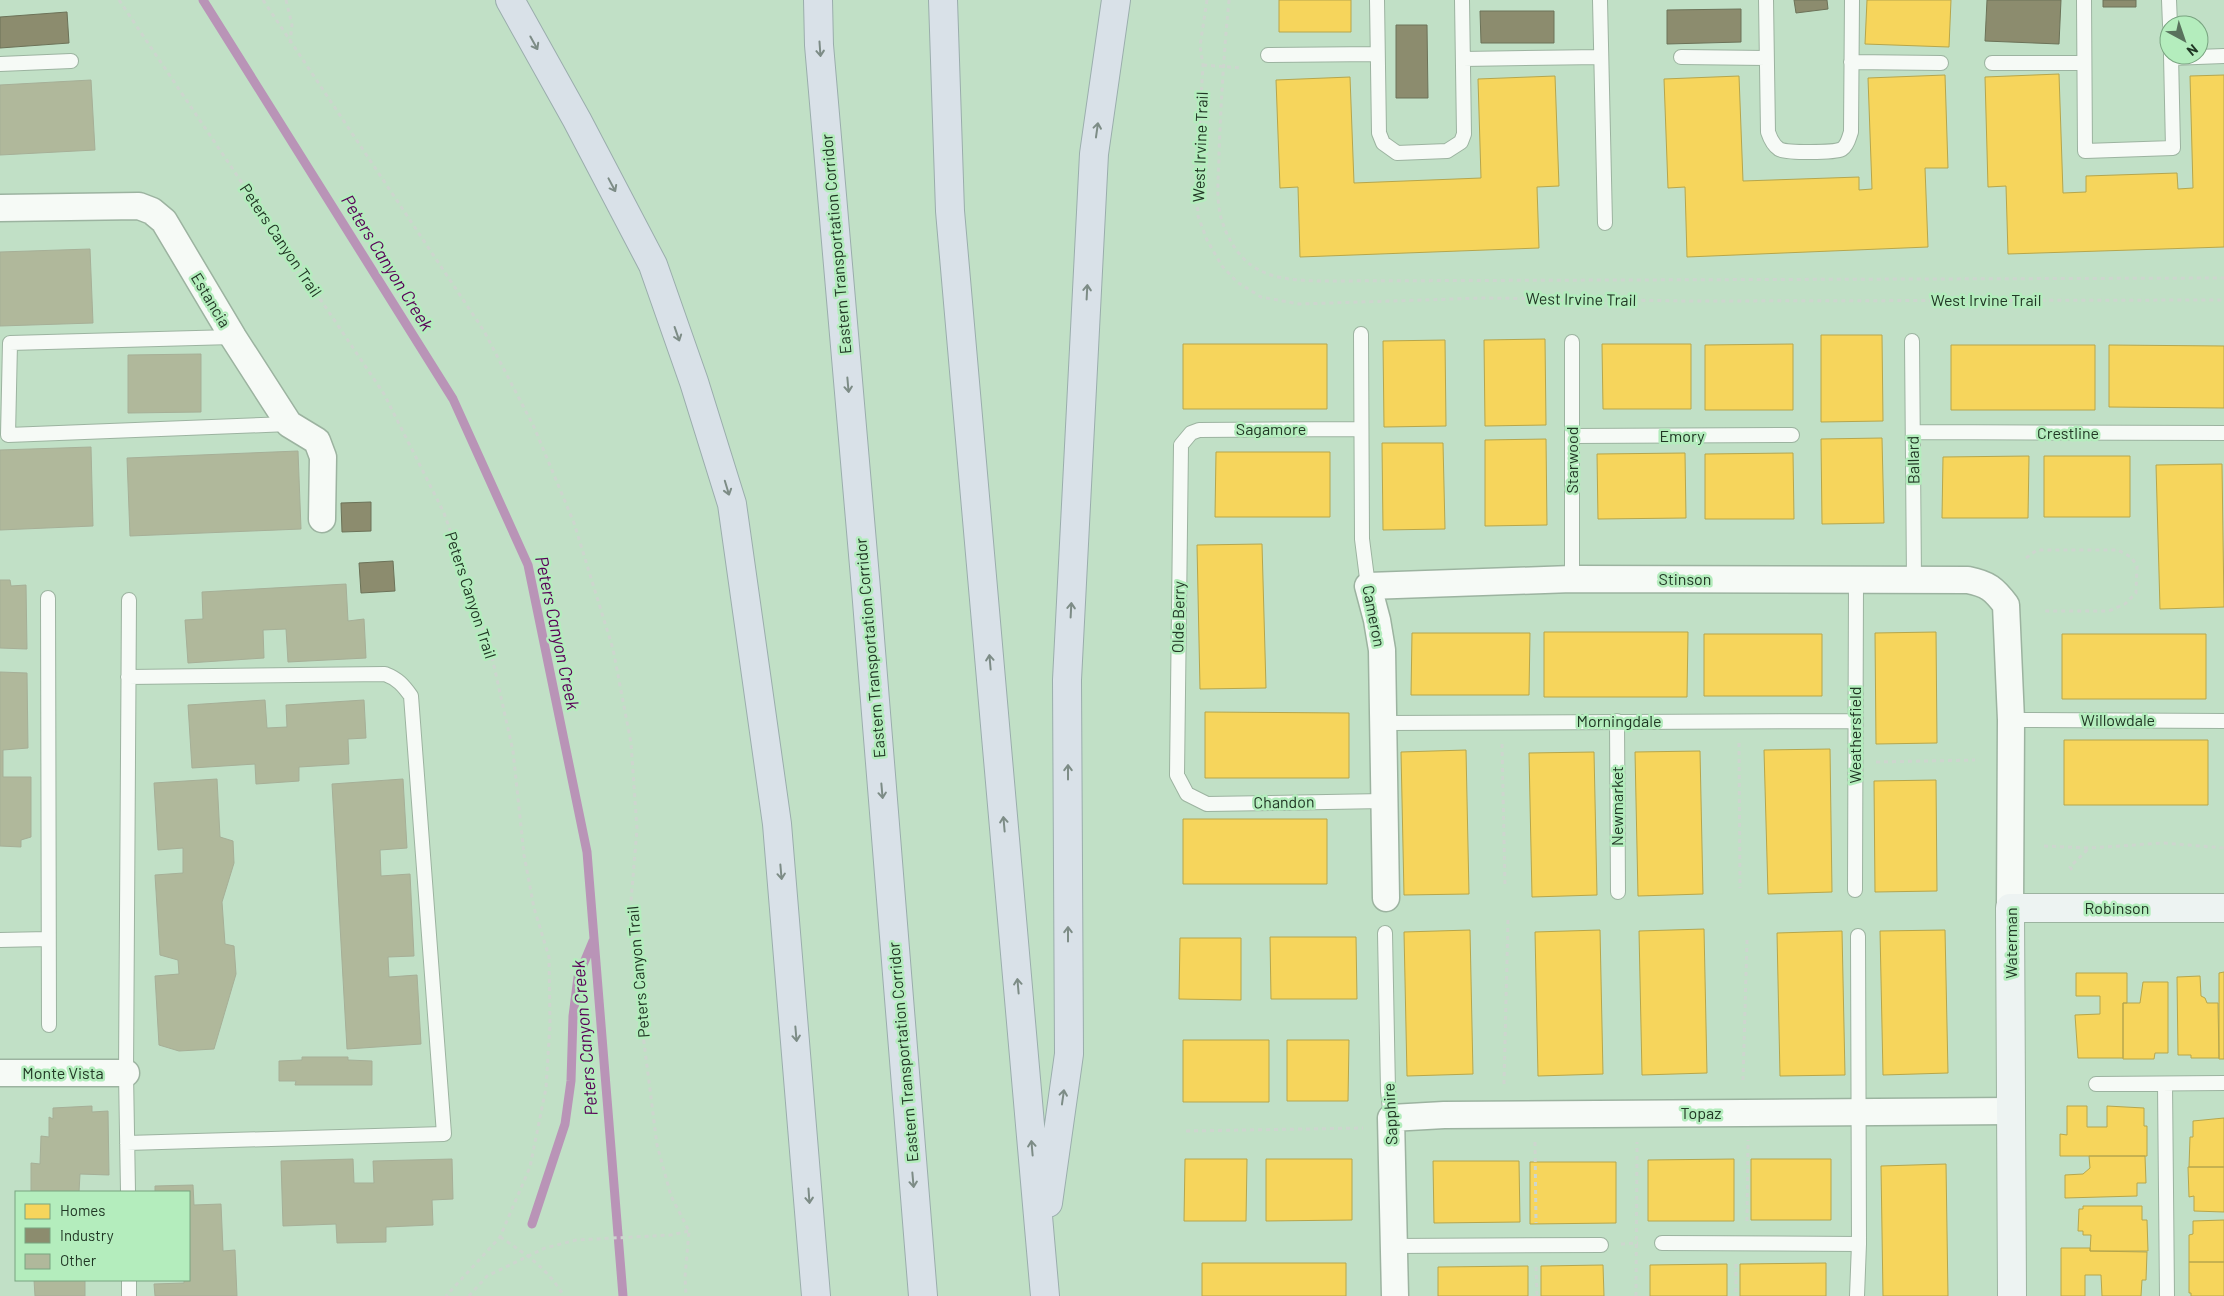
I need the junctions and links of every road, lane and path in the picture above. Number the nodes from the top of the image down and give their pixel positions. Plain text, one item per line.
1 (119, 0) edge
2 (262, 0) edge
3 (286, 0) edge
4 (510, 0) edge
5 (818, 0) edge
6 (943, 0) edge
7 (1116, 0) edge
8 (1208, 0) edge
9 (1229, 0) edge
10 (1377, 0) edge
11 (1462, 0) edge
12 (1600, 0) edge
13 (1766, 0) edge
14 (1852, 0) edge
15 (2084, 0) edge
16 (2169, 0) edge
17 (2170, 15) edge
18 (290, 43) junction
19 (1377, 54) junction
20 (1268, 55) dead end
21 (2209, 56) edge
22 (2224, 56) edge
23 (1602, 57) junction
24 (1680, 57) dead end
25 (1766, 58) junction
26 (1463, 59) junction
27 (71, 61) dead end
28 (1852, 62) junction
29 (1941, 63) dead end
30 (1992, 63) dead end
31 (2084, 63) junction
32 (0, 64) edge
33 (1203, 65) junction
34 (2171, 65) edge
35 (1222, 67) junction
36 (1242, 68) dead end
37 (0, 208) edge
38 (1605, 223) dead end
39 (2224, 278) edge
40 (2224, 300) edge
41 (1361, 334) dead end
42 (233, 337) junction
43 (1912, 341) dead end
44 (1572, 342) dead end
45 (289, 424) junction
46 (1360, 429) junction
47 (1913, 432) junction
48 (2224, 433) edge
49 (1792, 435) dead end
50 (1572, 436) junction
51 (1185, 439) joint
52 (322, 520) dead end
53 (2026, 558) dead end
54 (1572, 579) junction
55 (1856, 580) junction
56 (1914, 580) junction
57 (1368, 586) junction
58 (1997, 593) joint
59 (48, 598) dead end
60 (129, 600) dead end
61 (2043, 611) dead end
62 (128, 677) junction
63 (2011, 720) junction
64 (2224, 720) edge
65 (1617, 721) junction
66 (1738, 721) junction
67 (1855, 721) junction
68 (1502, 722) junction
69 (1383, 723) junction
70 (1975, 760) dead end
71 (1855, 762) junction
72 (1187, 794) joint
73 (1384, 801) junction
74 (2044, 846) dead end
75 (2089, 848) junction
76 (2224, 848) edge
77 (2072, 870) dead end
78 (1505, 886) dead end
79 (1740, 888) dead end
80 (1855, 890) dead end
81 (1618, 892) dead end
82 (1386, 898) dead end
83 (2010, 908) junction
84 (2224, 908) edge
85 (1508, 919) dead end
86 (1385, 933) dead end
87 (1858, 936) dead end
88 (48, 939) junction
89 (0, 940) edge
90 (1747, 940) dead end
91 (49, 1025) dead end
92 (0, 1073) edge
93 (126, 1073) junction
94 (1743, 1080) dead end
95 (2224, 1083) edge
96 (1504, 1084) dead end
97 (2096, 1084) dead end
98 (2165, 1084) junction
99 (2011, 1111) junction
100 (1859, 1112) junction
101 (1380, 1123) junction
102 (1186, 1131) dead end
103 (1748, 1139) dead end
104 (1535, 1140) dead end
105 (1637, 1140) dead end
106 (127, 1143) junction
107 (128, 1191) edge
108 (1747, 1225) dead end
109 (688, 1231) junction
110 (500, 1236) junction
111 (1637, 1243) junction
112 (1662, 1243) joint
113 (1859, 1244) junction
114 (1536, 1245) junction
115 (1601, 1245) joint
116 (1394, 1246) junction
117 (1041, 1249) junction
118 (528, 1256) junction
119 (1736, 1260) dead end
120 (129, 1281) edge
121 (129, 1296) edge
122 (446, 1296) edge
123 (469, 1296) edge
124 (564, 1296) edge
125 (686, 1296) edge
126 (816, 1296) edge
127 (923, 1296) edge
128 (1045, 1296) edge
129 (1394, 1296) edge
130 (1537, 1296) edge
131 (1636, 1296) edge
132 (1736, 1296) edge
133 (1857, 1296) edge
134 (2012, 1296) edge
135 (2166, 1296) edge

1 - 110 path, Peters Canyon Trail
2 - 18 path, Peters Canyon Trail
3 - 18 path
4 -> 126 highway
5 -> 127 highway, Eastern Transportation Corridor
117 -> 6 highway
117 -> 7 highway
8 - 33 path, West Irvine Trail
9 - 35 path, West Irvine Trail
10 - 19 lane
11 - 26 lane
12 - 23 lane
13 - 25 lane
14 - 28 lane
15 - 31 lane
16 - 17 lane
18 - 109 path, Peters Canyon Trail
19 - 20 lane
19 - 26 lane
21 - 22 lane
23 - 26 lane
23 - 38 lane
24 - 25 lane
25 - 28 lane
27 - 32 lane
28 - 29 lane
30 - 31 lane
31 - 34 lane
33 - 35 path
33 - 40 path, West Irvine Trail
35 - 36 path
35 - 39 path, West Irvine Trail
37 - 42 street, Estancia
41 - 46 lane, Cameron
42 - 45 street, Estancia
42 - 45 lane
43 - 47 lane, Ballard
44 - 50 lane, Starwood
45 - 52 street, Estancia
46 - 51 lane, Sagamore
46 - 57 lane, Cameron
47 - 48 lane, Crestline
47 - 56 lane, Ballard
49 - 50 lane, Emory
50 - 54 lane, Starwood
51 - 72 lane, Olde Berry
53 - 61 path
54 - 55 street, Stinson
54 - 57 street, Stinson
55 - 56 street, Stinson
55 - 67 lane, Weathersfield
56 - 58 street, Stinson
57 - 69 street, Cameron
58 - 63 street, Waterman
59 - 88 lane
60 - 62 lane
62 - 93 lane
62 - 106 lane
63 - 64 lane, Willowdale
63 - 83 street, Waterman
65 - 66 lane, Morningdale
65 - 68 lane, Morningdale
65 - 81 lane, Newmarket
66 - 67 lane, Morningdale
66 - 79 path
67 - 71 lane, Weathersfield
68 - 69 lane, Morningdale
68 - 78 path
69 - 73 street, Cameron
70 - 71 path
71 - 80 lane, Weathersfield
72 - 73 lane, Chandon
73 - 82 street, Cameron
74 - 75 path
75 - 76 path
75 - 77 path
83 - 84 street, Robinson
83 - 99 street, Waterman
85 - 96 path
86 - 101 lane, Sapphire
87 - 100 lane
88 - 89 lane
88 - 91 lane
90 - 94 path
92 - 93 street, Monte Vista
93 - 106 lane
95 - 98 lane
97 - 98 lane
98 - 135 lane
99 - 100 street, Topaz
99 - 134 street, Waterman
100 - 101 street, Topaz
100 - 113 lane
101 - 102 path
101 - 116 street, Sapphire
103 - 108 path
104 - 114 path
105 - 111 path
106 - 107 lane
109 - 118 path
109 - 125 path, Peters Canyon Trail
110 - 118 path
110 - 122 path, Peters Canyon Trail
111 - 112 path
111 - 115 path
111 - 131 path
112 - 113 lane
113 - 133 lane
114 - 115 lane
114 - 116 lane
114 - 130 path
116 - 129 street, Sapphire
117 - 128 highway
118 - 123 path
118 - 124 path
119 - 132 path
120 - 121 lane

